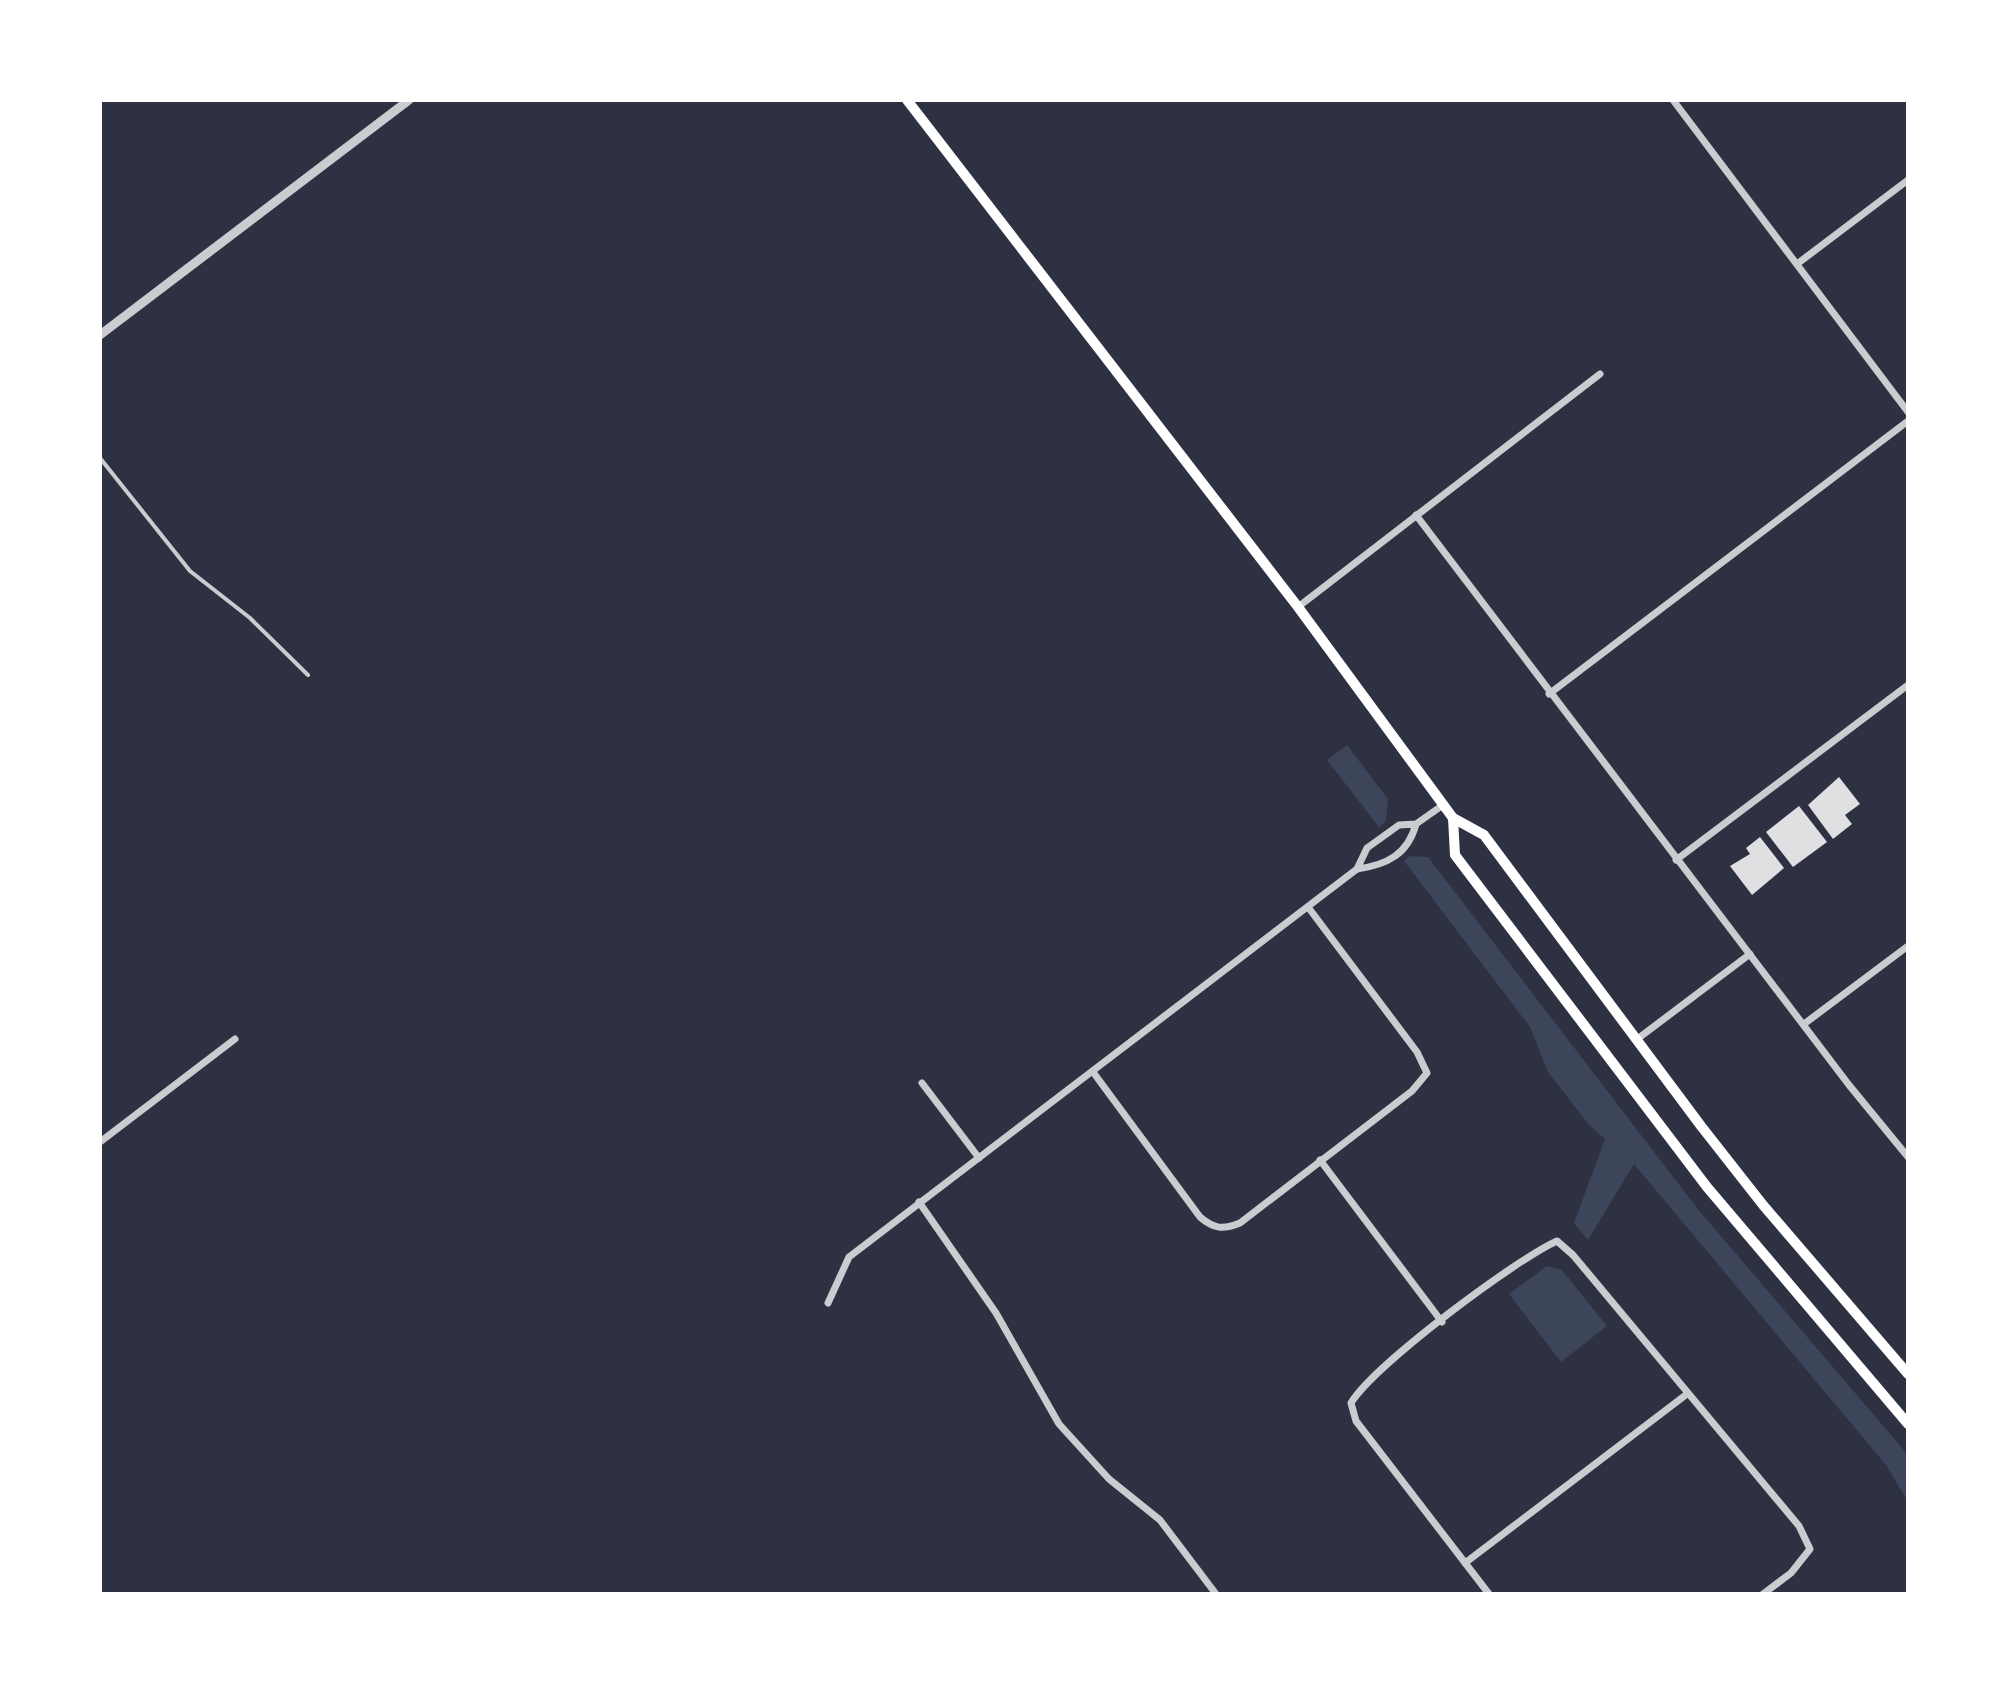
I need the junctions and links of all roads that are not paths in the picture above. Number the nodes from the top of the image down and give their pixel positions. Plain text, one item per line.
1 (409, 100) edge
2 (907, 100) edge
3 (1673, 100) edge
4 (1908, 180) edge
5 (1797, 264) junction
6 (100, 335) edge
7 (1600, 374) dead end
8 (1908, 412) edge
9 (1908, 421) edge
10 (100, 458) edge
11 (1416, 515) junction
12 (1298, 607) junction
13 (308, 675) dead end
14 (1908, 685) edge
15 (1549, 694) junction
16 (1443, 805) junction
17 (1453, 818) junction
18 (1416, 824) junction
19 (1676, 860) junction
20 (1357, 869) junction
21 (1308, 907) junction
22 (1908, 946) edge
23 (1750, 954) junction
24 (1804, 1024) junction
25 (235, 1039) dead end
26 (1636, 1040) junction
27 (1093, 1072) junction
28 (922, 1083) dead end
29 (100, 1142) edge
30 (1908, 1157) edge
31 (979, 1158) junction
32 (1320, 1160) junction
33 (919, 1202) junction
34 (828, 1303) dead end
35 (1442, 1322) junction
36 (1908, 1374) edge
37 (1687, 1394) junction
38 (1908, 1424) edge
39 (1465, 1563) junction
40 (1216, 1594) edge
41 (1489, 1594) edge
42 (1763, 1594) edge

1 - 6 street
2 - 12 main road
3 - 5 street
4 - 5 street
5 - 8 street
7 - 11 street
9 - 15 street
10 - 13 lane
11 - 12 street
11 - 15 street
12 - 16 main road
14 - 19 street
15 - 19 street
16 - 17 main road
16 - 18 street
17 - 26 main road
17 - 38 main road
18 - 20 street
18 - 20 street
19 - 23 street
20 - 21 street
21 - 27 street
21 - 32 street
22 - 24 street
23 - 24 street
23 - 26 street
24 - 30 street
25 - 29 street
26 - 36 main road
27 - 31 street
27 - 32 street
28 - 31 street
31 - 33 street
32 - 35 street
33 - 34 street
33 - 40 street
35 - 37 street
35 - 39 street
37 - 39 street
37 - 42 street
39 - 41 street

